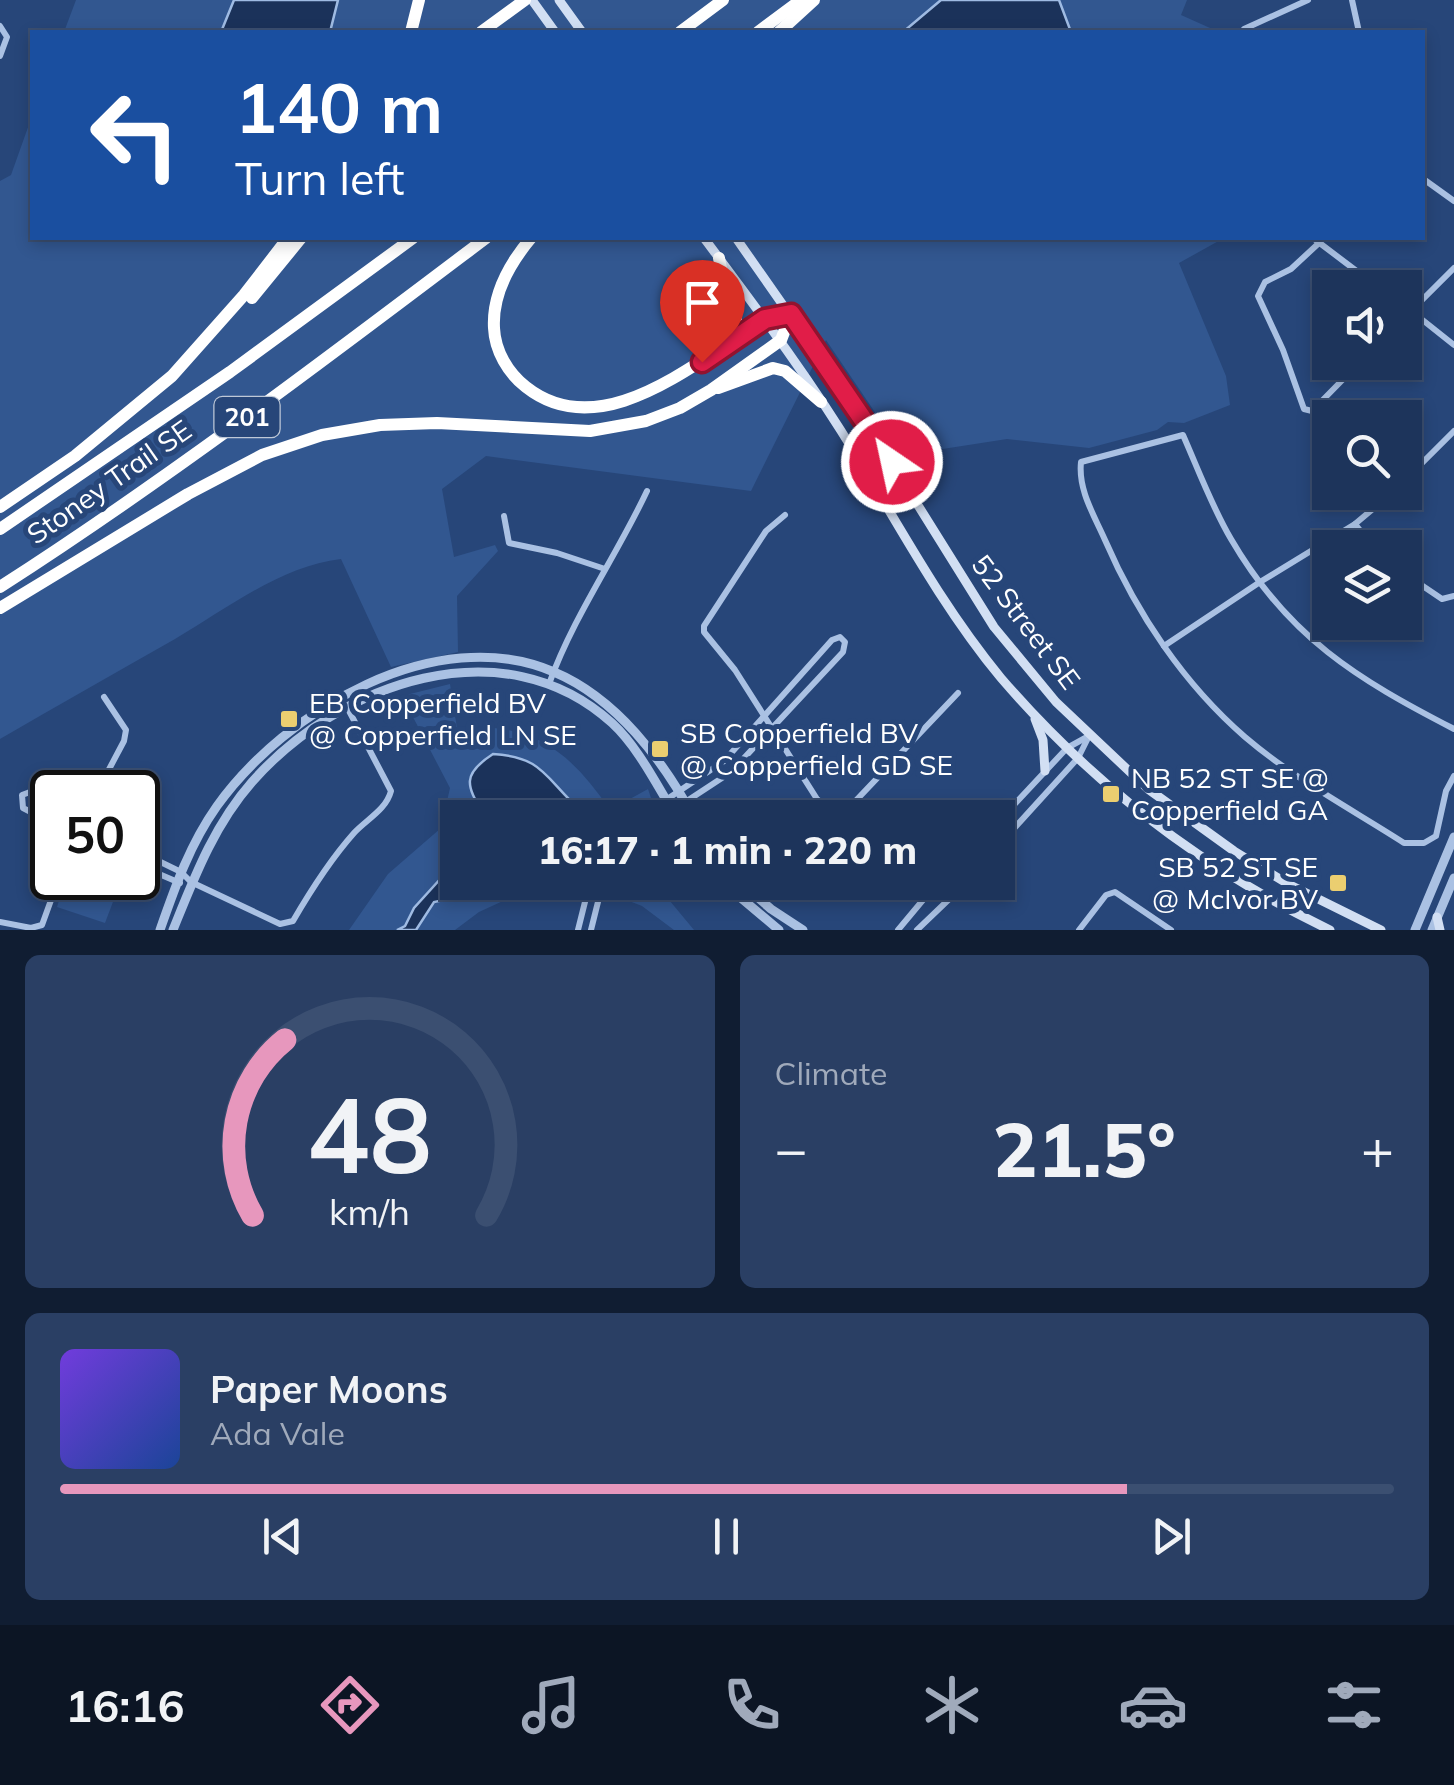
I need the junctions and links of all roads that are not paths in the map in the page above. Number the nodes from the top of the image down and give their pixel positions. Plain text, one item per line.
1 (419, 0) edge
2 (528, 0) edge
3 (559, 0) edge
4 (723, 0) edge
5 (800, 0) edge
6 (814, 0) edge
7 (1308, 0) edge
8 (1352, 0) edge
9 (0, 26) edge
10 (412, 30) edge
11 (484, 30) edge
12 (553, 30) edge
13 (581, 30) edge
14 (683, 30) edge
15 (761, 30) edge
16 (780, 30) edge
17 (1244, 30) edge
18 (1359, 30) edge
19 (0, 56) edge
20 (1425, 180) edge
21 (1454, 200) edge
22 (286, 240) edge
23 (299, 240) edge
24 (409, 240) edge
25 (483, 240) edge
26 (530, 240) edge
27 (706, 240) edge
28 (737, 240) edge
29 (1316, 240) edge
30 (719, 258) junction
31 (1454, 268) edge
32 (1356, 270) edge
33 (1422, 297) edge
34 (791, 314) junction
35 (765, 319) junction
36 (1422, 322) edge
37 (781, 340) junction
38 (731, 342) junction
39 (1454, 345) edge
40 (194, 355) junction
41 (1342, 380) edge
42 (711, 390) junction
43 (822, 402) junction
44 (1454, 431) edge
45 (1422, 463) edge
46 (647, 491) dead end
47 (0, 507) edge
48 (1372, 510) edge
49 (785, 515) dead end
50 (504, 516) dead end
51 (1355, 524) junction
52 (0, 529) edge
53 (1360, 530) edge
54 (605, 569) junction
55 (1260, 582) junction
56 (1422, 585) edge
57 (0, 586) edge
58 (1454, 596) edge
59 (0, 608) edge
60 (1164, 646) junction
61 (554, 672) junction
62 (549, 684) junction
63 (958, 693) dead end
64 (104, 697) dead end
65 (346, 707) junction
66 (1032, 712) junction
67 (765, 716) junction
68 (772, 730) junction
69 (1454, 730) edge
70 (1090, 736) junction
71 (1068, 748) junction
72 (1078, 758) junction
73 (109, 770) edge
74 (1045, 771) junction
75 (244, 772) junction
76 (1454, 776) edge
77 (253, 781) junction
78 (30, 792) edge
79 (678, 792) junction
80 (666, 800) joint
81 (684, 800) edge
82 (690, 800) edge
83 (1015, 804) edge
84 (30, 812) edge
85 (1015, 827) edge
86 (1454, 837) edge
87 (160, 862) edge
88 (181, 872) junction
89 (160, 875) edge
90 (1454, 878) edge
91 (191, 882) junction
92 (176, 883) junction
93 (51, 900) edge
94 (586, 900) edge
95 (598, 900) edge
96 (742, 900) edge
97 (760, 900) edge
98 (923, 900) edge
99 (948, 900) edge
100 (765, 904) junction
101 (758, 915) junction
102 (1438, 916) junction
103 (0, 922) edge
104 (1326, 929) edge
105 (160, 930) edge
106 (174, 930) edge
107 (578, 930) edge
108 (591, 930) edge
109 (779, 930) edge
110 (803, 930) edge
111 (898, 930) edge
112 (917, 930) edge
113 (1080, 930) edge
114 (1170, 930) edge
115 (1381, 930) edge
116 (1416, 930) edge
117 (1432, 930) edge
118 (1440, 930) edge

1 - 10 highway
2 - 11 highway
2 - 12 main road
3 - 13 main road
4 - 14 highway
5 - 15 highway
6 - 16 highway
7 - 17 street
8 - 18 street
9 - 19 street
20 - 21 street
22 - 40 highway
23 - 40 highway
24 - 52 highway, Stoney Trail SE / 201
25 - 57 highway, Stoney Trail SE / 201
26 - 38 highway
27 - 30 main road, 52 Street SE
28 - 34 main road, 52 Street SE
29 - 32 street
29 - 41 street
30 - 35 main road, 52 Street SE
30 - 38 highway
31 - 33 street
34 - 35 highway
34 - 37 highway
34 - 70 main road, 52 Street SE
35 - 37 main road, 52 Street SE
35 - 38 highway
36 - 39 street
37 - 42 highway
37 - 43 main road, 52 Street SE
40 - 47 highway
42 - 43 highway
42 - 59 highway
43 - 66 main road, 52 Street SE
44 - 45 street
46 - 54 street
48 - 51 street
49 - 67 street
50 - 54 street
51 - 53 street
51 - 55 street
54 - 61 street
55 - 60 street
55 - 60 street
55 - 69 street
56 - 58 street
60 - 76 street
61 - 62 street
61 - 75 street
61 - 79 street
62 - 65 street
62 - 80 street
63 - 68 street
64 - 73 street
65 - 77 street
65 - 91 street
66 - 71 main road, 52 Street SE
66 - 74 main road
67 - 68 street
67 - 68 street
67 - 79 street
68 - 82 street
70 - 71 street
70 - 72 street
70 - 115 main road, 52 Street SE
71 - 72 main road, 52 Street SE
71 - 74 street
72 - 85 street
72 - 104 main road, 52 Street SE
74 - 83 street
75 - 77 street
75 - 88 street
77 - 91 street
78 - 84 street
79 - 80 street
79 - 81 street
86 - 116 street
87 - 88 street
88 - 91 street
88 - 92 street
89 - 92 street
90 - 102 street
91 - 92 street
91 - 106 street
92 - 105 street
93 - 103 street
94 - 107 street
95 - 108 street
96 - 101 street
97 - 100 street
98 - 111 street
99 - 112 street
100 - 101 street
100 - 110 street
101 - 109 street
102 - 117 street
102 - 118 main road
113 - 114 street

